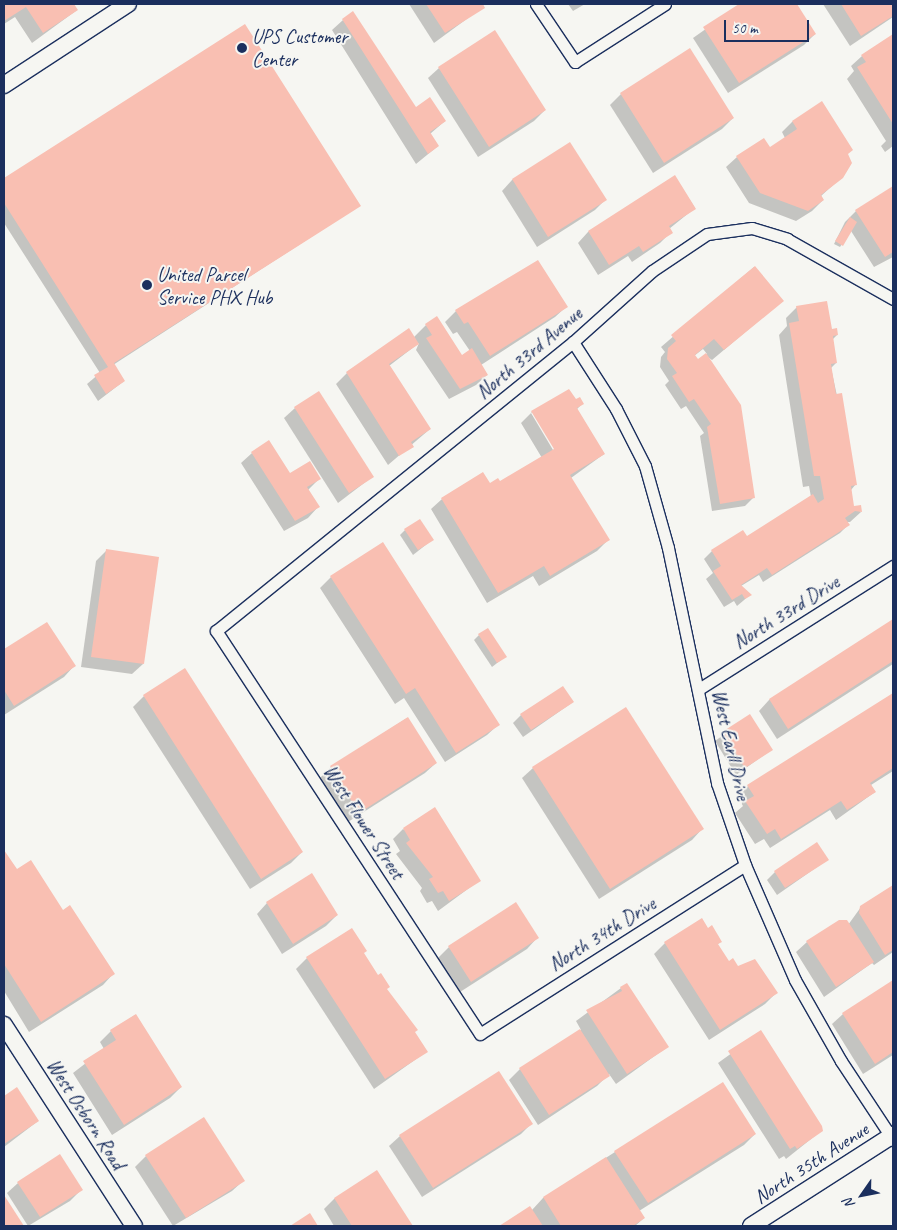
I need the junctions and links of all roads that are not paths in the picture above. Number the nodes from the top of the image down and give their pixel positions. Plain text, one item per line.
1 (128, 4) edge
2 (536, 4) edge
3 (665, 4) edge
4 (4, 85) edge
5 (893, 299) edge
6 (573, 342) junction
7 (893, 566) edge
8 (216, 631) joint
9 (699, 689) junction
10 (745, 866) junction
11 (4, 1025) edge
12 (480, 1034) joint
13 (892, 1137) edge
14 (134, 1226) edge
15 (752, 1226) edge

1 - 4 street
2 - 3 street
5 - 6 street, North 33rd Avenue
6 - 8 street, North 33rd Avenue
6 - 9 street, West Earll Drive
7 - 9 street, North 33rd Drive
8 - 12 street, West Flower Street
9 - 10 street, West Earll Drive
10 - 12 street, North 34th Drive
10 - 13 street, West Earll Drive
11 - 14 street, West Osborn Road
13 - 15 street, North 35th Avenue

